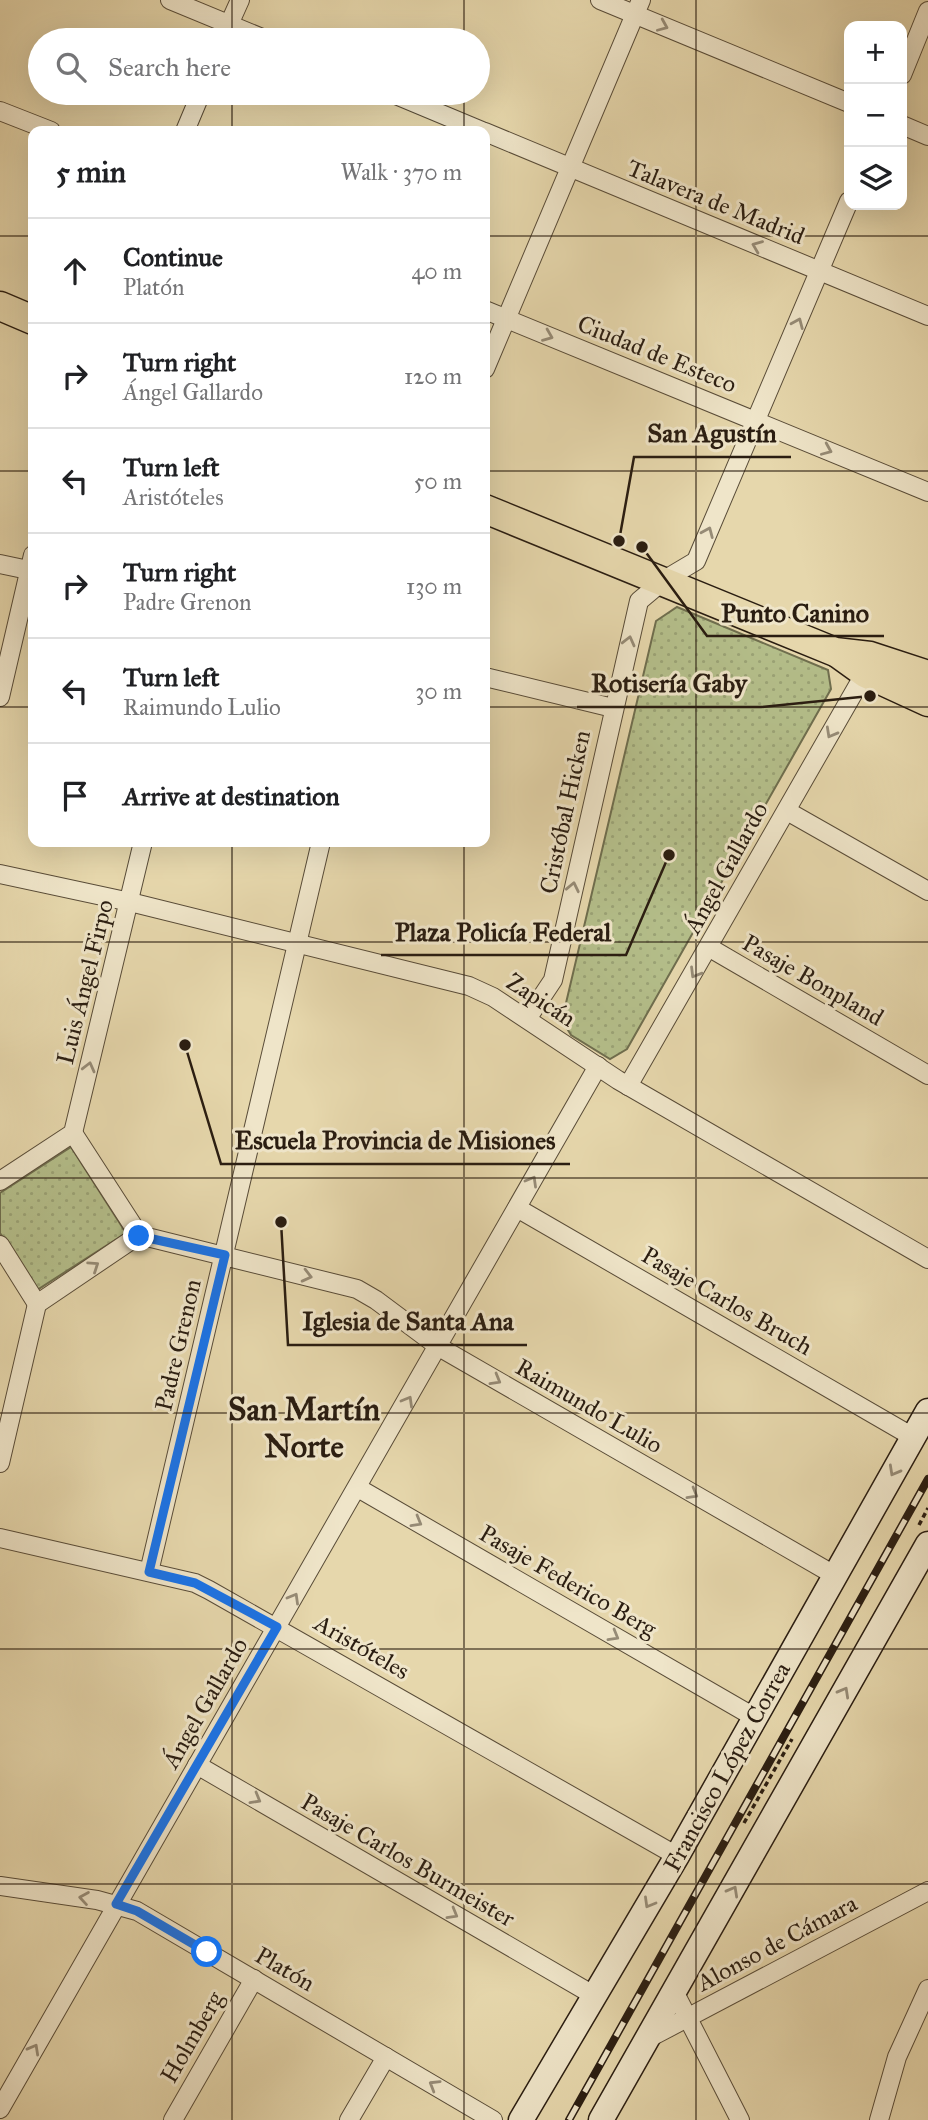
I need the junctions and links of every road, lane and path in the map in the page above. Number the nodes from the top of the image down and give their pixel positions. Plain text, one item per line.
1 (170, 0) edge
2 (240, 0) edge
3 (600, 0) edge
4 (638, 7) edge
5 (928, 11) edge
6 (219, 28) edge
7 (228, 28) edge
8 (907, 63) edge
9 (844, 101) edge
10 (196, 105) edge
11 (419, 105) edge
12 (0, 111) edge
13 (38, 126) edge
14 (187, 126) edge
15 (469, 126) edge
16 (907, 127) edge
17 (490, 135) edge
18 (928, 136) edge
19 (569, 168) junction
20 (845, 210) edge
21 (820, 272) junction
22 (0, 306) edge
23 (490, 312) edge
24 (928, 316) edge
25 (28, 318) edge
26 (506, 319) junction
27 (490, 357) edge
28 (756, 420) junction
29 (928, 492) edge
30 (490, 511) edge
31 (0, 564) edge
32 (28, 566) edge
33 (664, 580) junction
34 (28, 582) edge
35 (835, 652) junction
36 (865, 673) junction
37 (490, 678) edge
38 (925, 695) edge
39 (0, 697) edge
40 (613, 708) junction
41 (787, 811) junction
42 (142, 847) edge
43 (320, 847) edge
44 (0, 874) edge
45 (928, 891) edge
46 (130, 902) junction
47 (298, 943) junction
48 (710, 948) junction
49 (527, 1019) junction
50 (598, 1066) junction
51 (928, 1075) edge
52 (628, 1086) junction
53 (73, 1133) junction
54 (0, 1181) edge
55 (517, 1208) junction
56 (139, 1236) junction
57 (0, 1245) edge
58 (225, 1255) junction
59 (928, 1259) edge
60 (37, 1304) junction
61 (439, 1347) junction
62 (928, 1411) edge
63 (913, 1437) junction
64 (0, 1462) edge
65 (358, 1488) junction
66 (0, 1538) edge
67 (926, 1554) edge
68 (149, 1572) junction
69 (836, 1576) junction
70 (277, 1627) junction
71 (754, 1717) junction
72 (197, 1765) junction
73 (677, 1856) junction
74 (0, 1886) edge
75 (928, 1891) edge
76 (116, 1904) junction
77 (254, 1979) junction
78 (928, 1989) edge
79 (675, 1993) junction
80 (595, 1997) junction
81 (916, 2011) junction
82 (687, 2019) junction
83 (928, 2027) edge
84 (649, 2038) junction
85 (386, 2057) junction
86 (0, 2109) edge
87 (173, 2120) edge
88 (349, 2120) edge
89 (493, 2120) edge
90 (521, 2120) edge
91 (601, 2120) edge
92 (740, 2120) edge
93 (879, 2120) edge

1 - 6 street
2 - 7 street
3 - 4 street
4 -> 9 street
4 - 19 street
5 - 8 street
10 - 14 street
11 - 15 street, Talavera de Madrid
12 - 13 street
16 - 18 street
17 - 19 street, Talavera de Madrid
21 -> 19 street, Talavera de Madrid
19 - 26 street
20 - 21 street, Cristóbal Hicken
21 - 24 street, Talavera de Madrid
28 -> 21 street, Cristóbal Hicken
22 - 25 main road
23 - 26 street, Ciudad de Esteco
26 - 27 street
26 -> 28 street, Ciudad de Esteco
28 -> 29 street, Ciudad de Esteco
33 -> 28 street, Cristóbal Hicken
30 - 33 main road
31 - 32 street
33 - 35 main road
40 -> 33 street, Cristóbal Hicken
34 - 39 street
35 - 36 main road
35 - 38 main road
36 - 38 main road
36 -> 41 street, Ángel Gallardo
37 - 40 street
49 -> 40 street, Cristóbal Hicken
41 - 45 street
41 - 48 street, Ángel Gallardo
42 - 46 street, Luis Ángel Firpo
43 - 47 street, Padre Grenon
44 - 46 street, Zapicán
46 - 47 street, Zapicán
53 -> 46 street, Luis Ángel Firpo
47 - 49 street, Zapicán
47 - 58 street, Padre Grenon
48 - 51 street, Pasaje Bonpland
48 -> 52 street, Ángel Gallardo
49 - 50 street, Zapicán
50 - 52 street, Zapicán
55 -> 50 street, Ángel Gallardo
52 - 59 street, Zapicán
53 - 54 street
53 - 56 street
55 - 61 street, Ángel Gallardo
55 - 63 street, Pasaje Carlos Bruch
56 - 58 street, Raimundo Lulio
60 -> 56 street
57 - 60 street
58 -> 61 street, Raimundo Lulio
58 - 68 street, Padre Grenon
60 - 64 street
65 -> 61 street, Ángel Gallardo
61 -> 69 street, Raimundo Lulio
62 - 63 main road, Francisco López Correa
63 -> 69 main road, Francisco López Correa
70 -> 65 street, Ángel Gallardo
65 -> 71 street, Pasaje Federico Berg
66 - 68 street, Aristóteles
79 -> 67 main road
68 - 70 street, Aristóteles
69 - 71 main road, Francisco López Correa
70 - 72 street, Ángel Gallardo
70 - 73 street, Aristóteles
71 - 73 main road, Francisco López Correa
72 - 76 street, Ángel Gallardo
72 -> 80 street, Pasaje Carlos Burmeister
73 -> 80 main road, Francisco López Correa
76 -> 74 street, Platón
75 - 82 street, Alonso de Cámara
76 - 77 street, Platón
86 -> 76 street, Ángel Gallardo
77 - 85 street, Platón
77 - 87 street, Holmberg
78 - 81 street
79 - 82 street
79 - 84 main road
80 - 90 main road, Francisco López Correa
81 - 83 street
81 - 93 street
82 - 84 street, Alonso de Cámara
82 - 92 street
84 - 91 main road
85 - 88 street
89 -> 85 street, Platón

